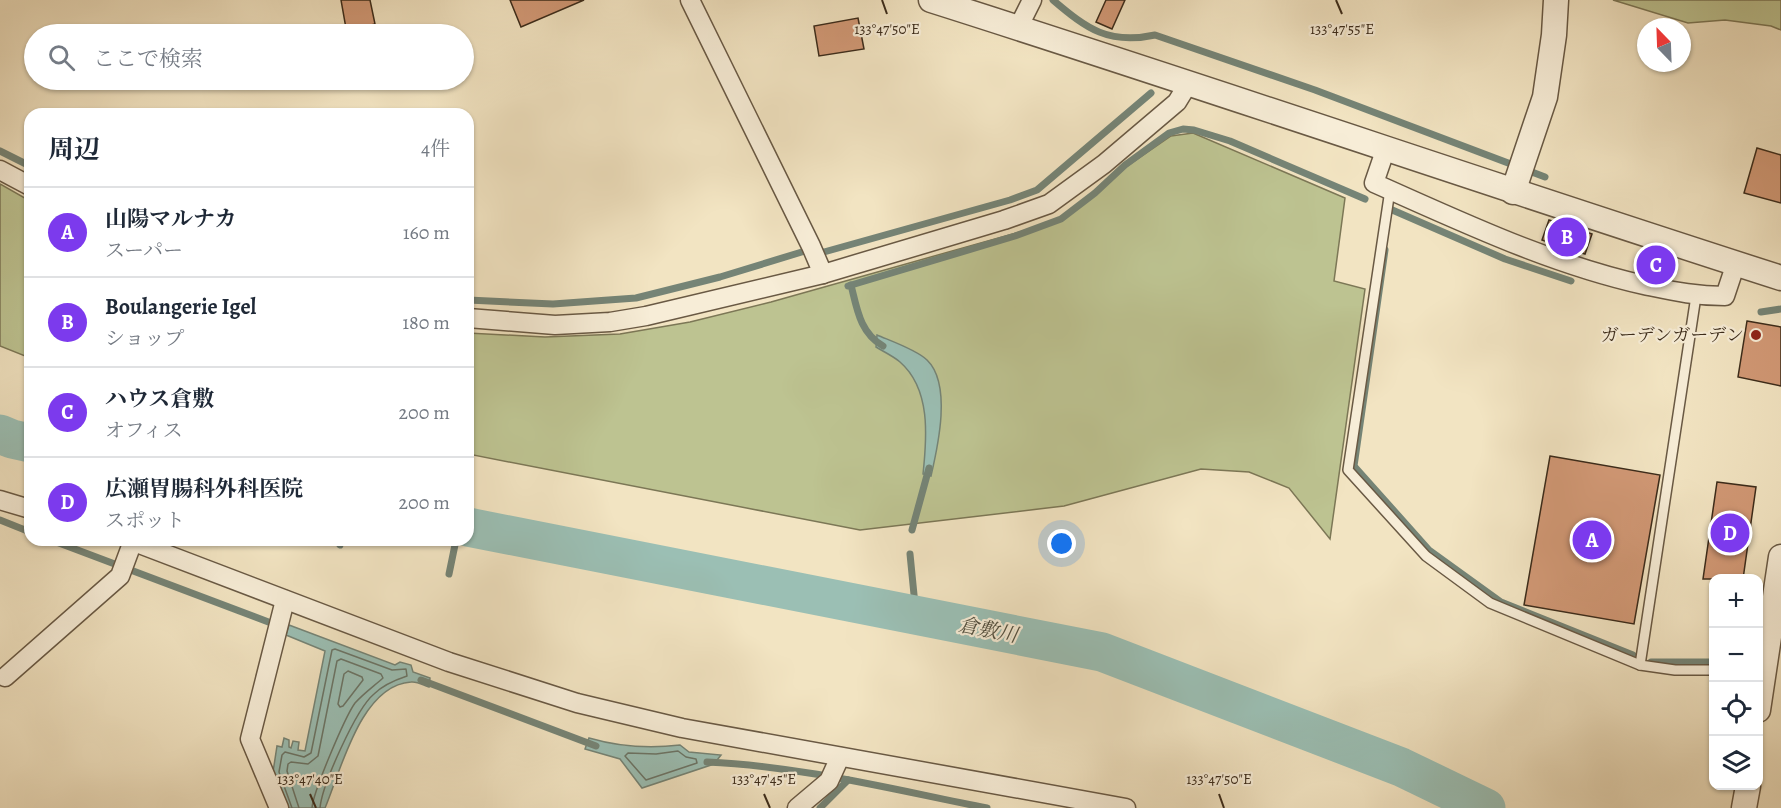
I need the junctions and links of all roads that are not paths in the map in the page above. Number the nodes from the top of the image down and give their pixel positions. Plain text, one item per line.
1 (690, 0) edge
2 (931, 0) edge
3 (1032, 0) edge
4 (1556, 0) edge
5 (1018, 28) junction
6 (1188, 84) junction
7 (1386, 148) junction
8 (0, 170) edge
9 (1519, 174) junction
10 (24, 183) edge
11 (1390, 190) junction
12 (1736, 263) junction
13 (821, 269) junction
14 (1781, 278) edge
15 (1696, 296) junction
16 (474, 318) edge
17 (0, 500) edge
18 (24, 507) edge
19 (130, 546) edge
20 (144, 546) edge
21 (1781, 557) edge
22 (285, 600) junction
23 (1768, 661) edge
24 (1640, 665) junction
25 (1709, 670) edge
26 (5, 677) dead end
27 (1763, 686) edge
28 (834, 770) junction
29 (1747, 790) edge
30 (279, 808) edge
31 (797, 808) edge
32 (1126, 808) edge
33 (1744, 808) edge

1 - 13 street
2 - 5 street
3 - 5 street
4 - 9 street
5 - 6 street
6 - 7 street
6 - 13 street
7 - 9 street
7 - 11 street
8 - 10 street
9 - 12 street
11 - 15 street
11 - 24 lane
12 - 14 street
12 - 15 street
13 - 16 street
15 - 24 lane
17 - 18 street
19 - 26 street
20 - 22 street
21 - 23 street
22 - 28 street
22 - 30 street
23 - 27 street
24 - 25 lane
28 - 31 street
28 - 32 street
29 - 33 street

